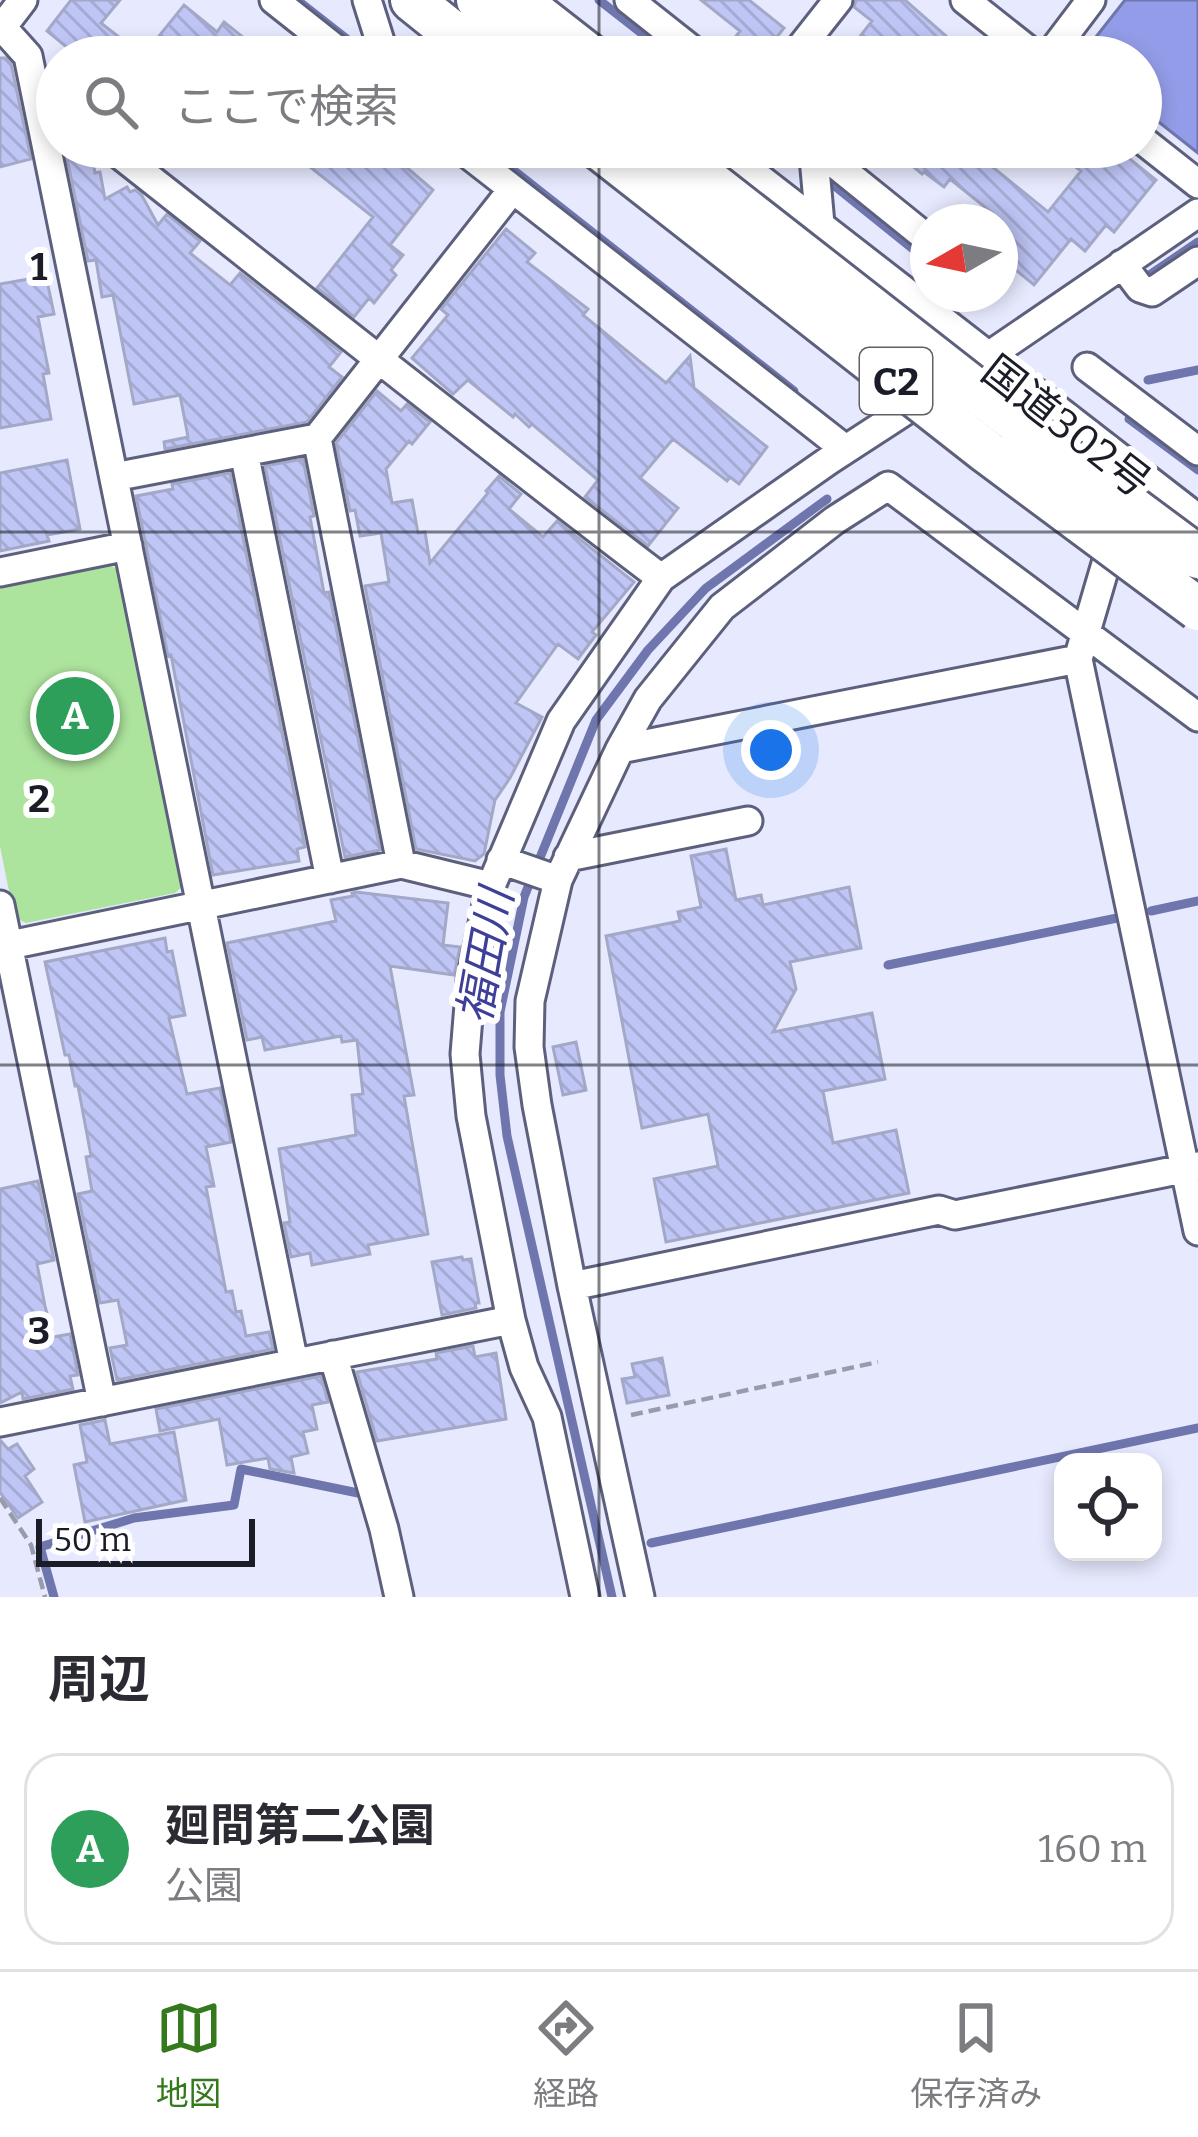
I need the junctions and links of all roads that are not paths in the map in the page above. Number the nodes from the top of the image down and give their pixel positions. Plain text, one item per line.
1 (23, 0) edge
2 (274, 0) edge
3 (368, 0) edge
4 (412, 0) edge
5 (478, 0) edge
6 (518, 0) edge
7 (629, 0) edge
8 (838, 0) edge
9 (965, 0) edge
10 (1091, 0) edge
11 (1, 29) edge
12 (319, 36) edge
13 (379, 36) edge
14 (457, 36) edge
15 (523, 36) edge
16 (564, 36) edge
17 (674, 36) edge
18 (810, 36) edge
19 (1010, 36) edge
20 (1064, 36) edge
21 (36, 80) edge
22 (1162, 156) edge
23 (58, 168) edge
24 (137, 168) edge
25 (485, 168) edge
26 (625, 168) edge
27 (692, 168) edge
28 (734, 168) edge
29 (815, 168) edge
30 (839, 168) edge
31 (1198, 184) edge
32 (512, 190) junction
33 (1198, 213) edge
34 (910, 225) edge
35 (821, 235) junction
36 (1198, 261) edge
37 (1122, 264) junction
38 (380, 358) junction
39 (983, 360) junction
40 (1087, 367) dead end
41 (317, 438) junction
42 (845, 449) junction
43 (1198, 451) edge
44 (244, 452) junction
45 (114, 477) junction
46 (1132, 477) junction
47 (1195, 530) edge
48 (128, 546) junction
49 (0, 572) edge
50 (661, 578) junction
51 (1198, 609) edge
52 (1082, 646) junction
53 (1198, 717) edge
54 (620, 748) junction
55 (748, 821) dead end
56 (401, 864) junction
57 (501, 870) junction
58 (557, 871) junction
59 (329, 879) junction
60 (0, 905) edge
61 (201, 905) junction
62 (4, 946) edge
63 (1191, 1168) edge
64 (1198, 1232) edge
65 (572, 1286) junction
66 (511, 1320) junction
67 (333, 1355) junction
68 (294, 1363) junction
69 (102, 1402) junction
70 (0, 1422) edge
71 (399, 1597) edge
72 (585, 1597) edge
73 (640, 1597) edge

1 - 11 street
2 - 12 street
3 - 13 street
4 - 14 highway
5 - 15 highway
6 - 16 highway
7 - 17 street
8 - 18 street
9 - 19 street
10 - 20 street
11 - 21 street
22 - 31 street
23 - 45 street
24 - 38 street
25 - 32 street
26 - 51 highway, C2, bridge
27 - 47 highway, C2, bridge
28 - 35 highway, 国道302号
29 - 35 street
30 - 34 street
32 - 38 street
32 - 42 street
33 - 37 street
35 - 39 highway, 国道302号
36 - 37 street
37 - 39 street
38 - 41 street
38 - 50 street
39 - 42 street
39 - 46 highway, 国道302号
40 - 43 street
41 - 44 street
41 - 56 street
42 - 50 street
44 - 45 street
44 - 59 street
45 - 48 street
46 - 47 highway, 国道302号
46 - 52 street
48 - 49 street
48 - 61 street
50 - 57 street
52 - 53 street
52 - 54 street
52 - 54 street
52 - 63 street
54 - 58 street
55 - 58 street
56 - 57 street
56 - 59 street
57 - 58 street
57 - 66 street
58 - 65 street
59 - 61 street
60 - 62 street
61 - 62 street
61 - 68 street
62 - 69 street
63 - 64 street
63 - 65 street
65 - 73 street
66 - 67 street
66 - 72 street
67 - 68 street
67 - 71 street
68 - 69 street
69 - 70 street

